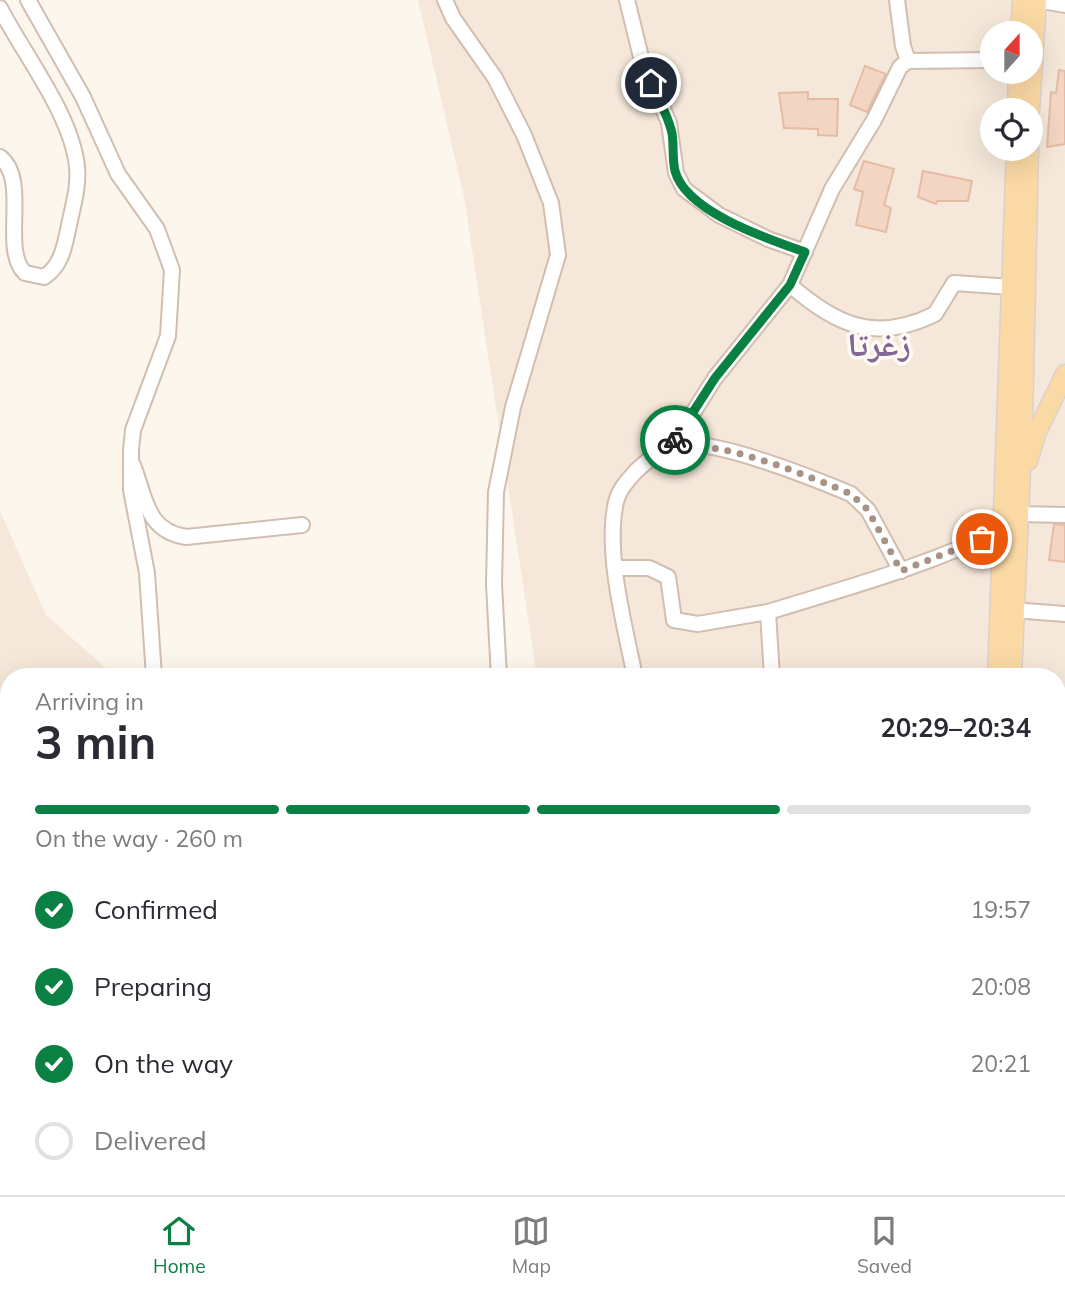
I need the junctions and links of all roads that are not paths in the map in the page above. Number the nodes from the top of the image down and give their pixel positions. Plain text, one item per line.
1 (27, 0) edge
2 (445, 0) edge
3 (627, 0) edge
4 (897, 0) edge
5 (1023, 0) edge
6 (1037, 0) edge
7 (1065, 5) edge
8 (0, 8) edge
9 (1021, 21) edge
10 (980, 60) edge
11 (908, 61) junction
12 (1031, 98) edge
13 (0, 157) edge
14 (1016, 161) edge
15 (1028, 161) edge
16 (805, 252) junction
17 (790, 285) junction
18 (1012, 287) junction
19 (1065, 374) edge
20 (1015, 424) junction
21 (672, 446) junction
22 (131, 450) junction
23 (1018, 506) junction
24 (1065, 515) edge
25 (302, 524) dead end
26 (1004, 528) junction
27 (616, 568) junction
28 (901, 571) junction
29 (1013, 610) junction
30 (768, 612) junction
31 (1065, 614) edge
32 (153, 668) edge
33 (499, 668) edge
34 (633, 668) edge
35 (771, 668) edge
36 (997, 668) edge
37 (1013, 668) edge

1 - 22 street
2 - 33 street
3 - 16 street
4 - 11 street
5 - 9 main road
6 - 7 street
6 - 12 main road
8 - 13 street
10 - 11 street
11 - 16 street
14 - 18 main road
15 - 20 main road
16 - 17 street
17 - 18 street
17 - 21 street
18 - 20 main road
19 - 23 main road
20 - 23 main road
20 - 26 main road
21 - 27 street
21 - 28 street
22 - 25 street
22 - 32 street
23 - 24 street
23 - 29 main road
26 - 28 street
26 - 36 main road
27 - 30 street
27 - 34 street
28 - 30 street
29 - 31 street
29 - 37 main road
30 - 35 street

